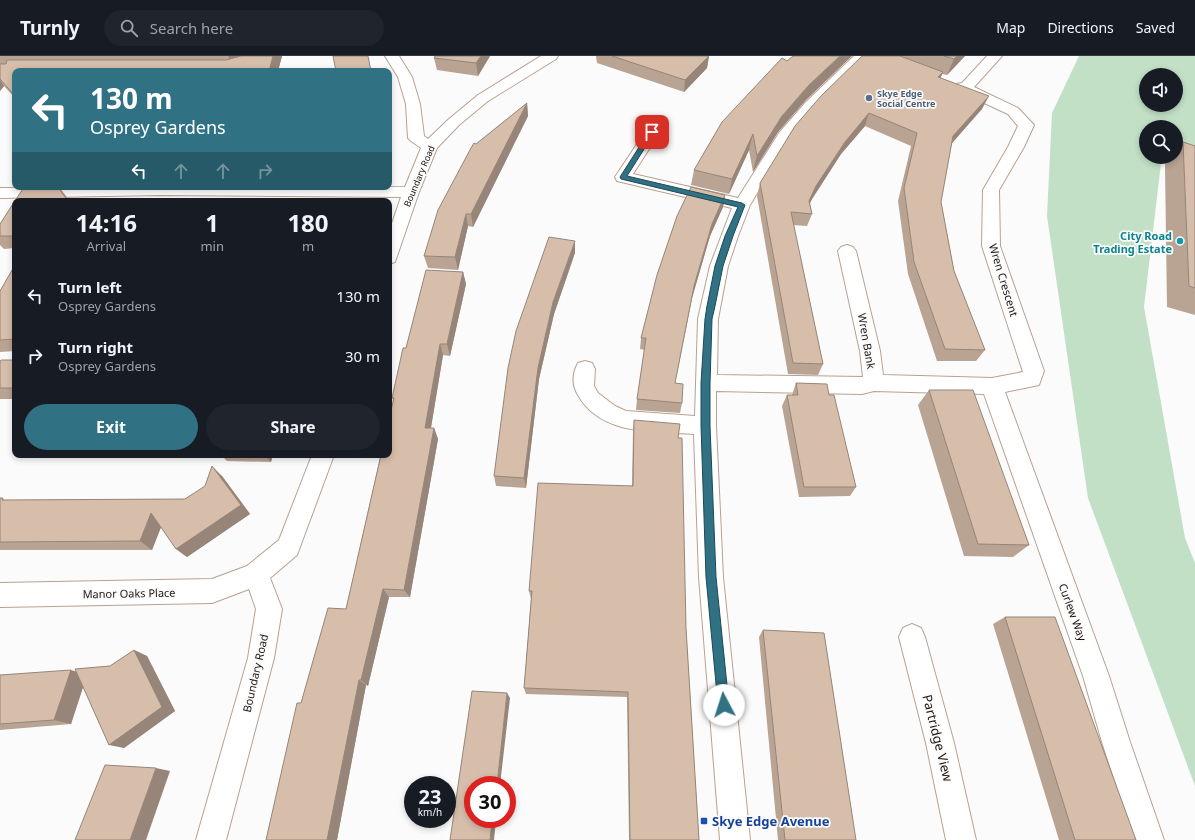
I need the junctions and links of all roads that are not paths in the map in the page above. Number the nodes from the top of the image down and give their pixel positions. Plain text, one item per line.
1 (392, 56) edge
2 (551, 56) edge
3 (995, 56) edge
4 (873, 57) edge
5 (946, 81) edge
6 (965, 88) junction
7 (652, 132) dead end
8 (430, 146) junction
9 (411, 192) junction
10 (0, 193) edge
11 (157, 196) edge
12 (742, 205) junction
13 (392, 249) edge
14 (847, 251) dead end
15 (585, 369) dead end
16 (706, 383) junction
17 (874, 383) junction
18 (992, 386) junction
19 (705, 426) junction
20 (322, 458) edge
21 (255, 575) junction
22 (0, 594) edge
23 (912, 637) dead end
24 (210, 840) edge
25 (735, 840) edge
26 (961, 840) edge
27 (1149, 840) edge

1 - 8 street
2 - 8 street, Boundary Road
3 - 6 street
4 - 12 street
5 - 6 street, Wren Crescent
6 - 18 street, Wren Crescent
7 - 12 street
8 - 9 street, Boundary Road
9 - 11 street
9 - 13 street, Boundary Road
10 - 11 street
12 - 16 street
14 - 17 street, Wren Bank
15 - 19 street
16 - 17 street, Wren Bank
16 - 19 street
17 - 18 street, Wren Crescent
18 - 27 street, Curlew Way
19 - 25 street
20 - 21 street
21 - 22 street, Manor Oaks Place
21 - 24 street, Boundary Road
23 - 26 street, Partridge View

